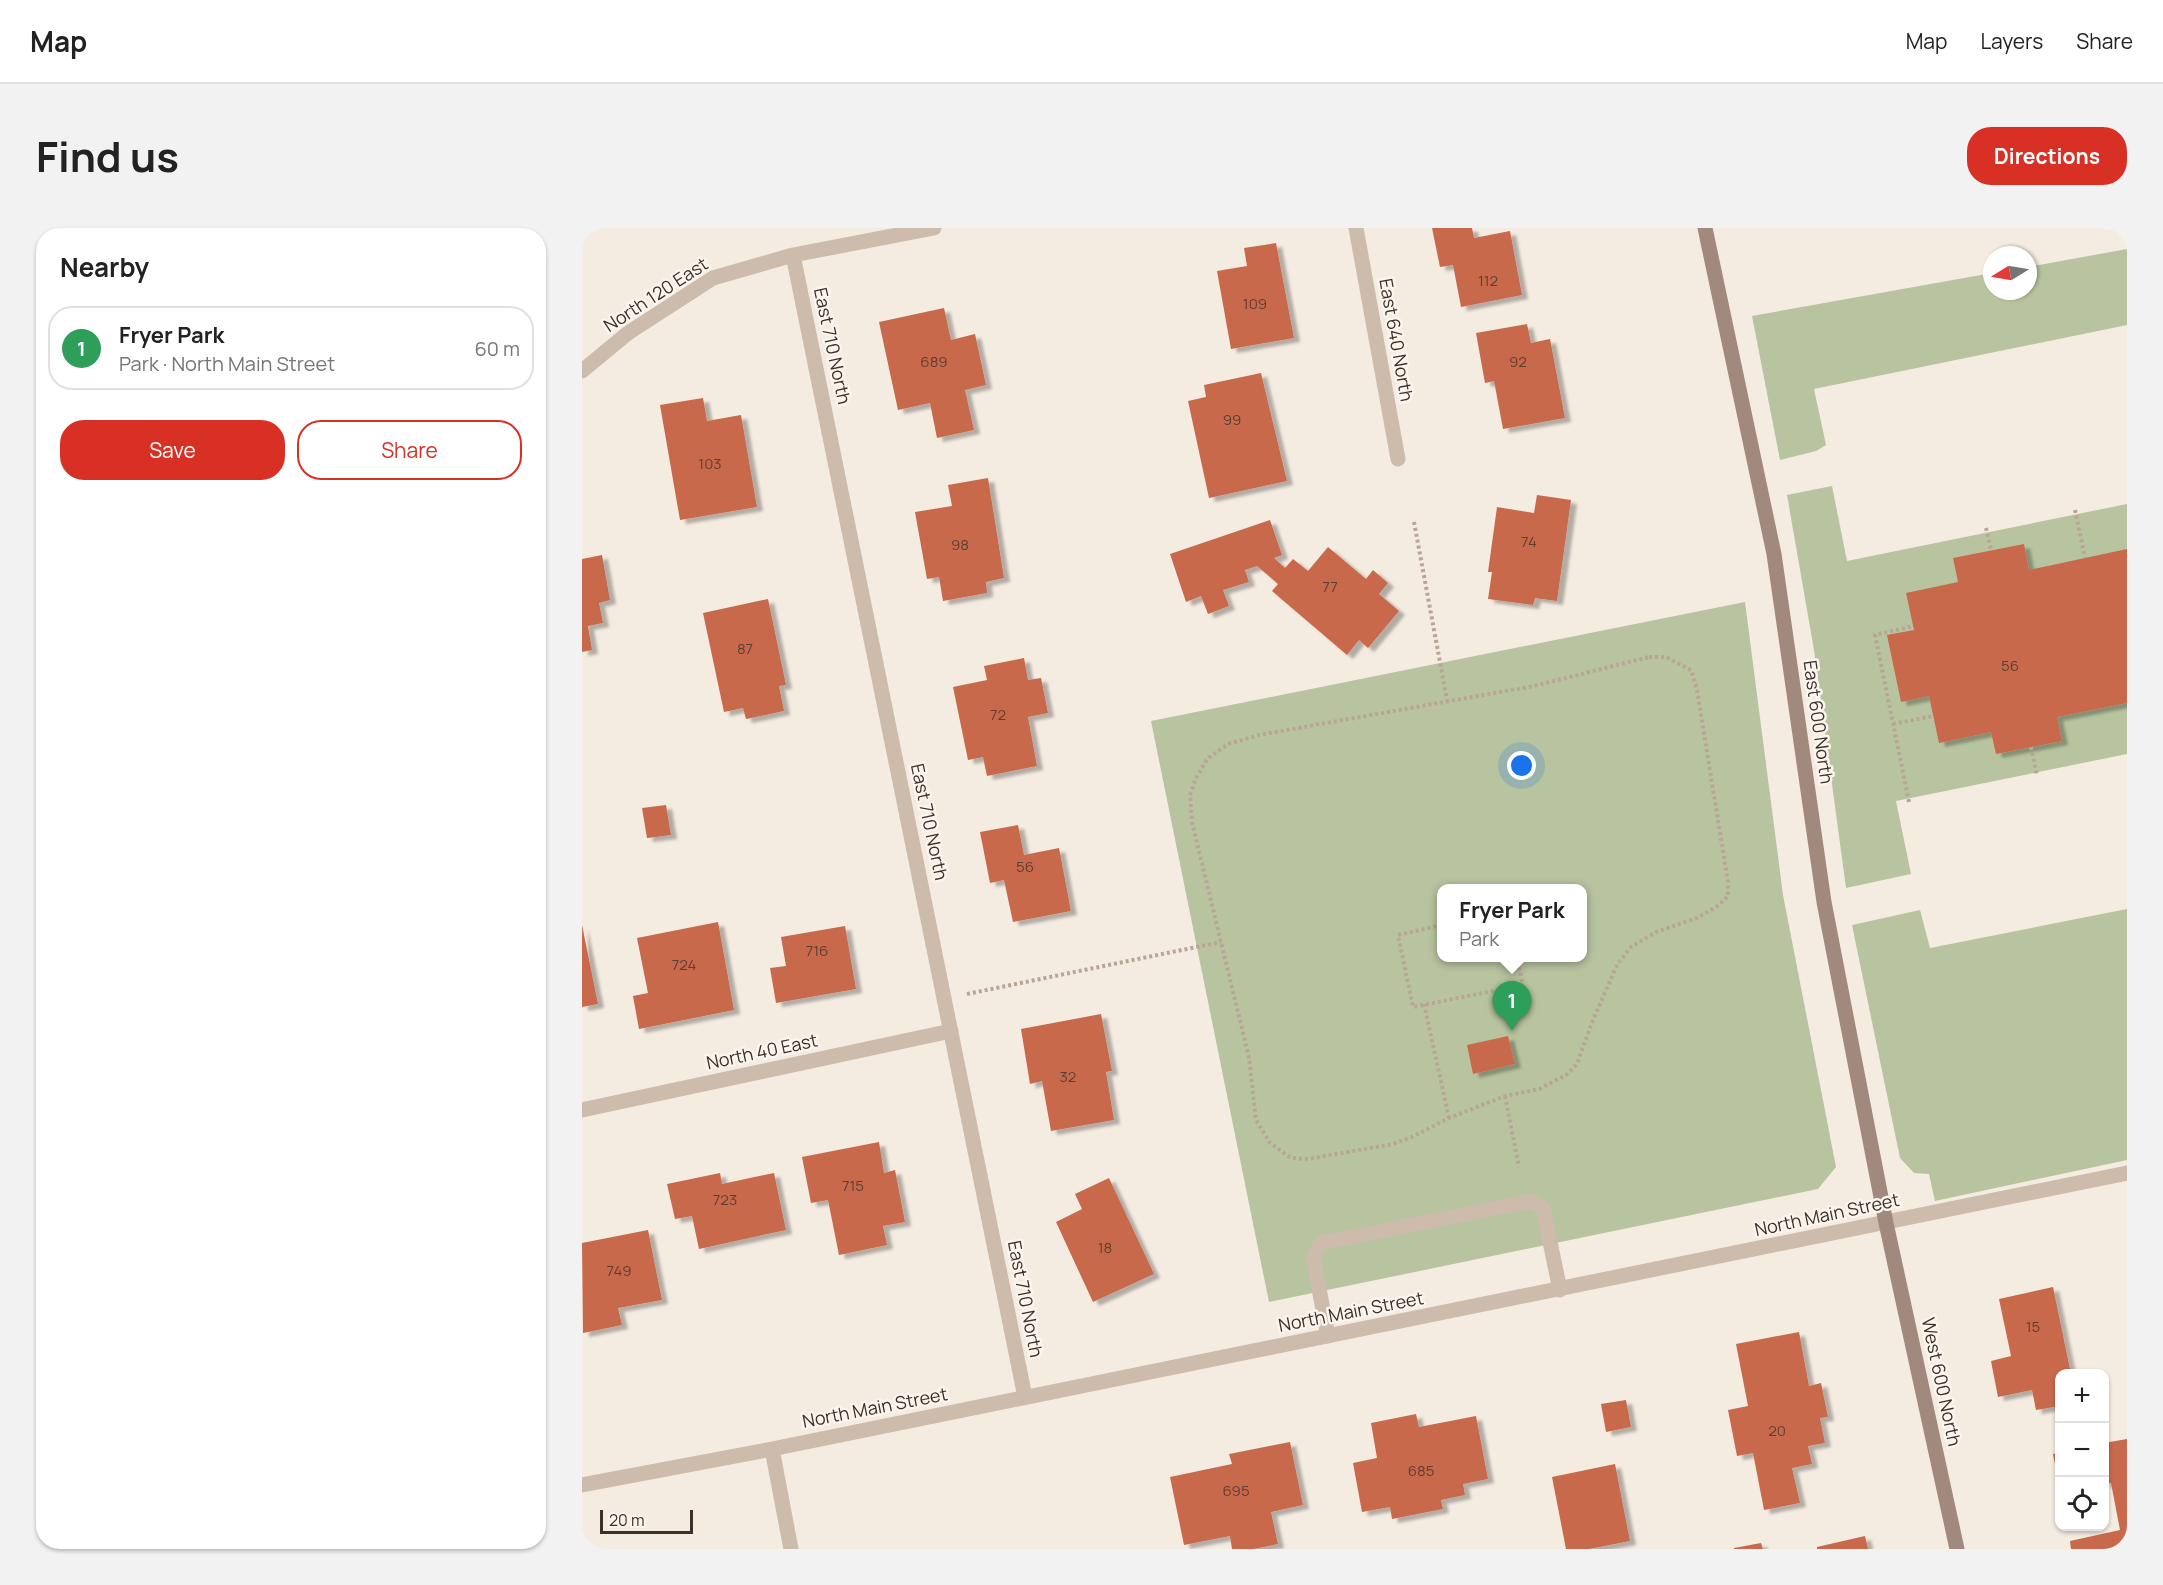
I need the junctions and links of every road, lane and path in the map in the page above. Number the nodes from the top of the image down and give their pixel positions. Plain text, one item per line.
1 (934, 228) edge
2 (1356, 228) edge
3 (1705, 228) edge
4 (793, 255) junction
5 (582, 371) edge
6 (1398, 459) dead end
7 (2075, 510) dead end
8 (1414, 522) dead end
9 (1986, 528) dead end
10 (1991, 550) dead end
11 (2085, 558) dead end
12 (1913, 626) dead end
13 (1447, 700) junction
14 (1933, 716) dead end
15 (1893, 724) junction
16 (2031, 747) dead end
17 (2037, 776) dead end
18 (1909, 802) dead end
19 (1437, 926) edge
20 (1221, 942) junction
21 (1518, 962) edge
22 (966, 994) dead end
23 (1424, 1004) junction
24 (951, 1031) junction
25 (1505, 1096) junction
26 (582, 1110) edge
27 (1449, 1118) junction
28 (1519, 1167) dead end
29 (2127, 1173) edge
30 (1886, 1223) junction
31 (1560, 1290) junction
32 (1328, 1336) junction
33 (1025, 1397) junction
34 (772, 1449) junction
35 (582, 1485) edge
36 (791, 1549) edge
37 (1957, 1549) edge

1 - 4 street, North 120 East
2 - 6 street, East 640 North
3 - 30 street, East 600 North
4 - 5 street, North 120 East
4 - 24 street, East 710 North
7 - 11 path
8 - 13 path
9 - 10 path
12 - 15 path
13 - 20 path
13 - 25 path
14 - 15 path
15 - 18 path
16 - 17 path
19 - 23 path
20 - 22 path
20 - 27 path
21 - 23 path
23 - 27 path
24 - 26 street, North 40 East
24 - 33 street, East 710 North
25 - 27 path
25 - 28 path
29 - 30 street, North Main Street
30 - 31 street, North Main Street
30 - 37 street, West 600 North
31 - 32 street, North Main Street
31 - 32 street
32 - 33 street, North Main Street
33 - 34 street, North Main Street
34 - 35 street, North Main Street
34 - 36 street

